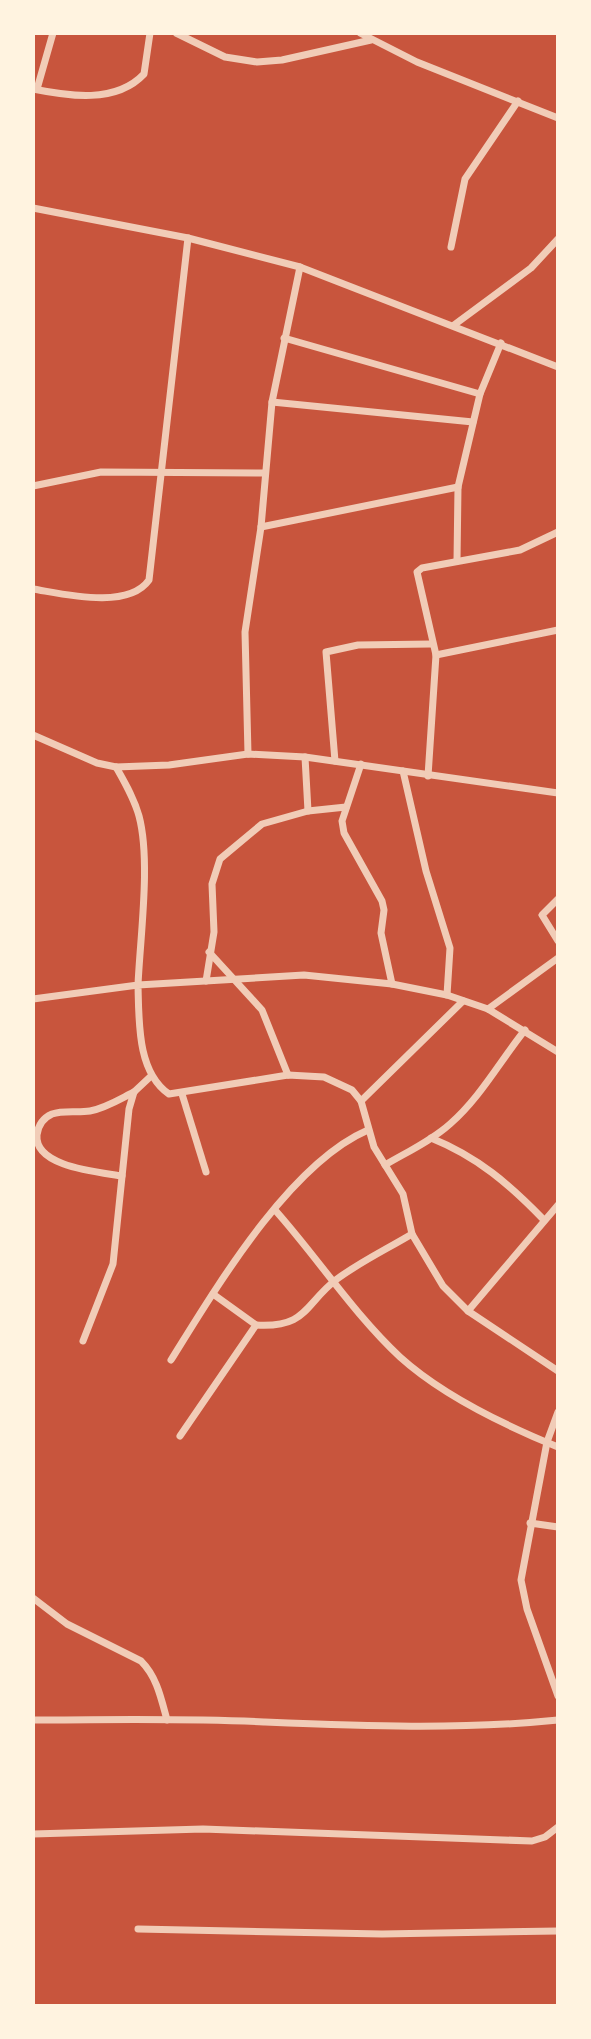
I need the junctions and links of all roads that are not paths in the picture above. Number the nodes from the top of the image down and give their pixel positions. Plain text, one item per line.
1 (53, 33) edge
2 (150, 33) edge
3 (176, 33) edge
4 (360, 33) edge
5 (371, 40) junction
6 (35, 89) edge
7 (518, 101) junction
8 (558, 118) edge
9 (33, 208) edge
10 (188, 238) junction
11 (558, 239) edge
12 (451, 247) dead end
13 (300, 267) junction
14 (454, 325) junction
15 (284, 338) junction
16 (501, 343) junction
17 (558, 367) edge
18 (480, 394) junction
19 (272, 402) junction
20 (473, 422) junction
21 (164, 472) junction
22 (264, 473) junction
23 (33, 486) edge
24 (458, 487) junction
25 (261, 527) junction
26 (558, 532) edge
27 (457, 561) junction
28 (33, 589) edge
29 (558, 631) edge
30 (431, 643) junction
31 (436, 654) junction
32 (33, 736) edge
33 (248, 754) junction
34 (305, 757) junction
35 (335, 761) junction
36 (362, 764) junction
37 (116, 766) junction
38 (403, 771) junction
39 (428, 776) junction
40 (558, 793) edge
41 (346, 807) junction
42 (308, 811) junction
43 (558, 898) edge
44 (558, 941) edge
45 (209, 952) junction
46 (558, 958) edge
47 (234, 980) junction
48 (206, 981) junction
49 (392, 984) junction
50 (138, 985) junction
51 (447, 995) junction
52 (33, 999) edge
53 (463, 1001) junction
54 (488, 1009) junction
55 (525, 1031) junction
56 (558, 1052) edge
57 (288, 1075) junction
58 (150, 1077) junction
59 (134, 1092) junction
60 (182, 1094) junction
61 (361, 1101) junction
62 (368, 1130) junction
63 (431, 1138) junction
64 (385, 1165) junction
65 (206, 1171) dead end
66 (122, 1176) junction
67 (558, 1205) edge
68 (275, 1210) junction
69 (544, 1220) junction
70 (412, 1234) junction
71 (335, 1280) junction
72 (213, 1294) junction
73 (468, 1311) junction
74 (256, 1325) junction
75 (83, 1341) dead end
76 (171, 1360) dead end
77 (558, 1371) edge
78 (558, 1412) edge
79 (180, 1436) dead end
80 (547, 1442) junction
81 (558, 1447) edge
82 (530, 1523) junction
83 (558, 1527) edge
84 (33, 1598) edge
85 (558, 1696) edge
86 (33, 1720) edge
87 (167, 1720) junction
88 (558, 1720) edge
89 (558, 1827) edge
90 (33, 1834) edge
91 (138, 1929) dead end
92 (558, 1931) edge

1 - 6 street
2 - 6 street
3 - 5 street
4 - 5 street
5 - 7 street
7 - 8 street
7 - 12 street
9 - 10 street
10 - 13 street
10 - 21 street
11 - 14 street
13 - 14 street
13 - 15 street
14 - 16 street
15 - 18 street
15 - 19 street
16 - 17 street
16 - 18 street
18 - 20 street
19 - 20 street
19 - 22 street
20 - 24 street
21 - 22 street
21 - 23 street
21 - 28 street
22 - 25 street
24 - 25 street
24 - 27 street
25 - 33 street
26 - 27 street
27 - 30 street
29 - 31 street
30 - 31 street
30 - 35 street
31 - 39 street
32 - 37 street
33 - 34 street
33 - 37 street
34 - 35 street
34 - 42 street
35 - 36 street
36 - 38 street
36 - 41 street
37 - 50 street
38 - 39 street
38 - 51 street
39 - 40 street
41 - 42 street
41 - 49 street
42 - 45 street
43 - 44 street
45 - 47 street
45 - 48 street
46 - 54 street
47 - 48 street
47 - 49 street
47 - 57 street
48 - 50 street
49 - 51 street
50 - 52 street
50 - 58 street
51 - 53 street
53 - 54 street
53 - 61 street
54 - 55 street
55 - 56 street
55 - 63 street
57 - 60 street
57 - 61 street
58 - 59 street
58 - 60 street
59 - 66 street
59 - 66 street
60 - 65 street
61 - 62 street
62 - 64 street
62 - 68 street
63 - 64 street
63 - 69 street
64 - 70 street
66 - 75 street
67 - 69 street
68 - 71 street
68 - 72 street
69 - 73 street
70 - 71 street
70 - 73 street
71 - 74 street
71 - 80 street
72 - 74 street
72 - 76 street
73 - 77 street
74 - 79 street
78 - 80 street
80 - 81 street
80 - 82 street
82 - 83 street
82 - 85 street
84 - 87 street
86 - 87 street
87 - 88 street
89 - 90 street
91 - 92 street

